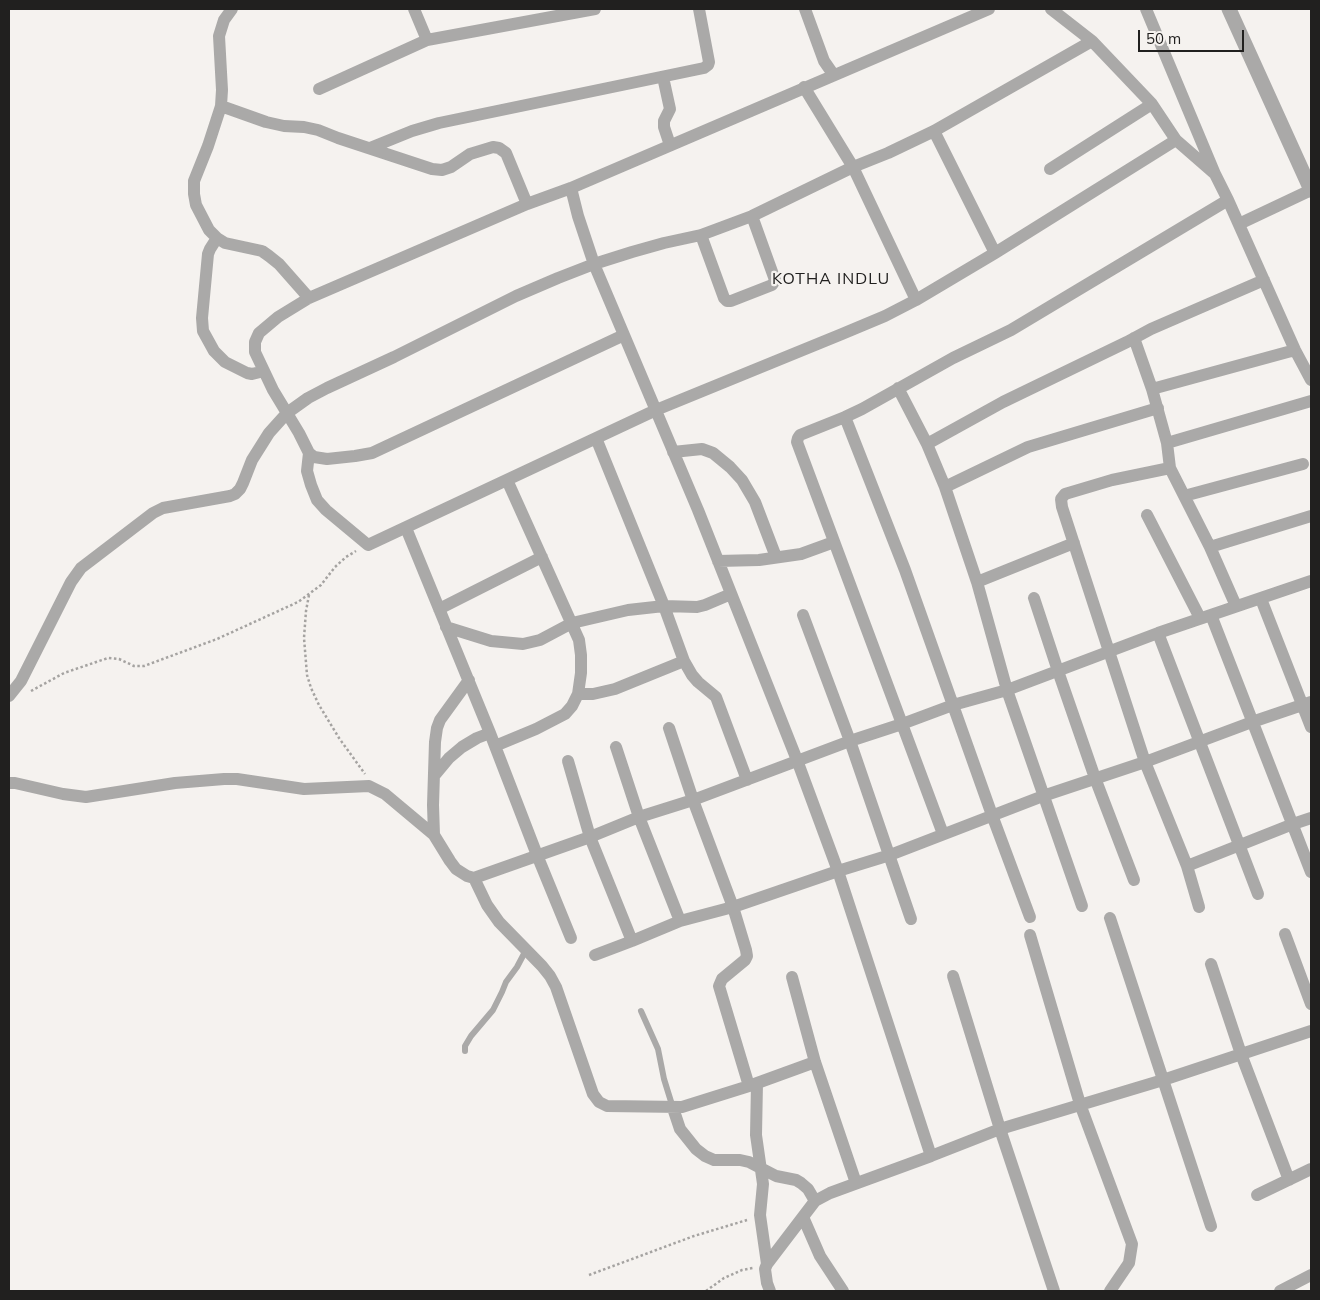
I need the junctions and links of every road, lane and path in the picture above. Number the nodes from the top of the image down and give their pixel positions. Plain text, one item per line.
1 (232, 9) edge
2 (414, 9) edge
3 (595, 9) edge
4 (699, 9) edge
5 (805, 9) edge
6 (989, 9) edge
7 (1051, 9) edge
8 (1146, 9) edge
9 (1230, 9) edge
10 (427, 40) junction
11 (1092, 41) junction
12 (834, 74) junction
13 (663, 77) junction
14 (804, 87) junction
15 (319, 89) dead end
16 (1152, 104) junction
17 (221, 106) junction
18 (934, 131) junction
19 (1176, 140) junction
20 (670, 145) junction
21 (370, 148) junction
22 (853, 167) junction
23 (1050, 169) dead end
24 (1215, 174) junction
25 (571, 188) junction
26 (1311, 190) edge
27 (1228, 200) junction
28 (527, 204) junction
29 (752, 216) junction
30 (1239, 224) junction
31 (701, 235) junction
32 (216, 238) junction
33 (995, 254) junction
34 (594, 264) junction
35 (1264, 280) junction
36 (309, 298) junction
37 (916, 300) junction
38 (624, 334) junction
39 (1134, 338) junction
40 (1295, 350) junction
41 (264, 371) junction
42 (1311, 380) edge
43 (898, 388) junction
44 (1152, 389) junction
45 (1311, 402) edge
46 (1158, 408) junction
47 (656, 410) junction
48 (287, 413) junction
49 (845, 417) junction
50 (596, 438) junction
51 (1167, 443) junction
52 (927, 444) junction
53 (674, 452) junction
54 (309, 454) junction
55 (1304, 464) dead end
56 (1170, 468) junction
57 (507, 480) junction
58 (945, 487) junction
59 (1184, 496) junction
60 (1148, 515) dead end
61 (1311, 516) edge
62 (406, 528) junction
63 (834, 542) junction
64 (1074, 543) junction
65 (368, 545) junction
66 (1210, 547) junction
67 (776, 557) junction
68 (542, 558) junction
69 (718, 561) junction
70 (1311, 581) edge
71 (977, 582) junction
72 (731, 594) junction
73 (309, 595) junction
74 (1034, 598) dead end
75 (1261, 599) junction
76 (664, 606) junction
77 (1236, 606) junction
78 (439, 609) junction
79 (802, 616) dead end
80 (1206, 617) junction
81 (572, 623) junction
82 (446, 627) junction
83 (1158, 633) junction
84 (1109, 652) junction
85 (684, 661) junction
86 (1058, 671) junction
87 (469, 680) junction
88 (1007, 690) junction
89 (28, 693) dead end
90 (578, 694) junction
91 (9, 696) edge
92 (953, 704) junction
93 (1307, 704) edge
94 (1252, 722) junction
95 (902, 724) junction
96 (1311, 726) edge
97 (669, 728) dead end
98 (490, 732) junction
99 (850, 741) junction
100 (1200, 741) junction
101 (495, 746) junction
102 (616, 747) dead end
103 (797, 760) junction
104 (568, 762) dead end
105 (1145, 762) junction
106 (434, 776) junction
107 (1095, 778) junction
108 (747, 780) junction
109 (9, 783) edge
110 (375, 788) junction
111 (1044, 796) junction
112 (692, 800) junction
113 (992, 815) junction
114 (639, 817) junction
115 (1311, 818) edge
116 (1293, 824) junction
117 (943, 834) junction
118 (434, 835) junction
119 (590, 837) junction
120 (1239, 845) junction
121 (537, 855) junction
122 (890, 855) junction
123 (1187, 866) junction
124 (838, 871) junction
125 (1311, 872) edge
126 (474, 878) junction
127 (1134, 880) dead end
128 (1258, 894) dead end
129 (1082, 906) dead end
130 (1199, 906) dead end
131 (733, 907) junction
132 (1030, 917) dead end
133 (1110, 918) dead end
134 (911, 919) dead end
135 (680, 921) junction
136 (1285, 934) dead end
137 (1030, 935) dead end
138 (572, 938) dead end
139 (632, 941) junction
140 (526, 950) junction
141 (595, 955) dead end
142 (1212, 964) dead end
143 (952, 976) dead end
144 (792, 977) dead end
145 (1311, 1004) edge
146 (641, 1011) dead end
147 (1311, 1031) edge
148 (465, 1051) dead end
149 (1241, 1054) junction
150 (815, 1062) junction
151 (1162, 1080) junction
152 (753, 1084) junction
153 (1080, 1104) junction
154 (673, 1108) junction
155 (1000, 1129) junction
156 (931, 1156) junction
157 (761, 1168) junction
158 (1311, 1169) edge
159 (1289, 1180) junction
160 (856, 1183) junction
161 (1257, 1195) dead end
162 (815, 1201) junction
163 (760, 1215) junction
164 (803, 1216) junction
165 (1210, 1226) dead end
166 (766, 1266) junction
167 (589, 1275) dead end
168 (1311, 1275) edge
169 (706, 1291) edge
170 (770, 1291) edge
171 (843, 1291) edge
172 (1054, 1291) edge
173 (1110, 1291) edge
174 (1280, 1291) edge

1 - 17 street
2 - 10 street
3 - 10 street
4 - 13 street
5 - 12 street
6 - 12 street
7 - 11 street
8 - 24 street
9 - 26 street
10 - 15 street
11 - 16 street
11 - 18 street
12 - 14 street
13 - 20 street
13 - 21 street
14 - 20 street
14 - 22 street
16 - 19 street
16 - 23 street
17 - 21 street
17 - 32 street
18 - 22 street
18 - 33 street
19 - 24 street
19 - 33 street
20 - 25 street
21 - 28 street
22 - 29 street
22 - 37 street
24 - 27 street
25 - 28 street
25 - 34 street
26 - 30 street
27 - 30 street
27 - 43 street
28 - 36 street
29 - 31 street
29 - 31 street
30 - 35 street
31 - 34 street
32 - 36 street
32 - 41 street
33 - 37 street
34 - 38 street
34 - 48 street
35 - 39 street
35 - 40 street
36 - 41 street
37 - 47 street
38 - 47 street
38 - 54 street
39 - 44 street
39 - 52 street
40 - 42 street
40 - 44 street
41 - 48 street
43 - 49 street
43 - 52 street
44 - 46 street
45 - 51 street
46 - 51 street
46 - 58 street
47 - 50 street
47 - 53 street
48 - 54 street
48 - 91 street
49 - 63 street
49 - 92 street
50 - 57 street
50 - 76 street
51 - 56 street
52 - 58 street
53 - 67 street
53 - 69 street
54 - 65 street
55 - 59 street
56 - 59 street
56 - 64 street
57 - 62 street
57 - 68 street
58 - 71 street
59 - 66 street
60 - 80 street
61 - 66 street
62 - 65 street
62 - 78 street
63 - 67 street
63 - 95 street
64 - 71 street
64 - 84 street
65 - 73 path
66 - 77 street
67 - 69 street
68 - 78 street
68 - 81 street
69 - 72 street
70 - 75 street
71 - 88 street
72 - 76 street
72 - 103 street
73 - 89 path
73 - 110 path
74 - 86 street
75 - 77 street
75 - 93 street
76 - 81 street
76 - 85 street
77 - 80 street
78 - 82 street
79 - 99 street
80 - 83 street
80 - 94 street
81 - 82 street
81 - 90 street
82 - 87 street
83 - 84 street
83 - 100 street
84 - 86 street
84 - 105 street
85 - 90 street
85 - 108 street
86 - 88 street
86 - 107 street
87 - 98 street
87 - 106 street
88 - 92 street
88 - 111 street
90 - 101 street
92 - 95 street
92 - 113 street
93 - 94 street
93 - 96 street
94 - 100 street
94 - 116 street
95 - 99 street
95 - 117 street
97 - 112 street
98 - 101 street
98 - 106 street
99 - 103 street
99 - 122 street
100 - 105 street
100 - 120 street
101 - 121 street
102 - 114 street
103 - 108 street
103 - 124 street
104 - 119 street
105 - 107 street
105 - 123 street
106 - 118 street
107 - 111 street
107 - 127 street
108 - 112 street
109 - 110 street
110 - 118 street
111 - 113 street
111 - 129 street
112 - 114 street
112 - 131 street
113 - 117 street
113 - 132 street
114 - 119 street
114 - 135 street
115 - 116 street
116 - 120 street
116 - 125 street
117 - 122 street
118 - 126 street
119 - 121 street
119 - 139 street
120 - 123 street
120 - 128 street
121 - 126 street
121 - 138 street
122 - 124 street
122 - 134 street
123 - 130 street
124 - 131 street
124 - 156 street
126 - 140 street
131 - 135 street
131 - 152 street
133 - 151 street
135 - 139 street
136 - 145 street
137 - 153 street
139 - 141 street
140 - 148 lane
140 - 154 street
142 - 149 street
143 - 155 street
144 - 150 street
146 - 154 lane
147 - 149 street
149 - 151 street
149 - 159 street
150 - 152 street
150 - 160 street
151 - 153 street
151 - 165 street
152 - 154 street
152 - 157 street
153 - 155 street
153 - 173 street
154 - 157 street
155 - 156 street
155 - 172 street
156 - 160 street
157 - 162 street
157 - 163 street
158 - 159 street
159 - 161 street
160 - 162 street
162 - 164 street
163 - 166 street
163 - 167 path
164 - 166 street
164 - 171 street
166 - 169 path
166 - 170 street
168 - 174 street

